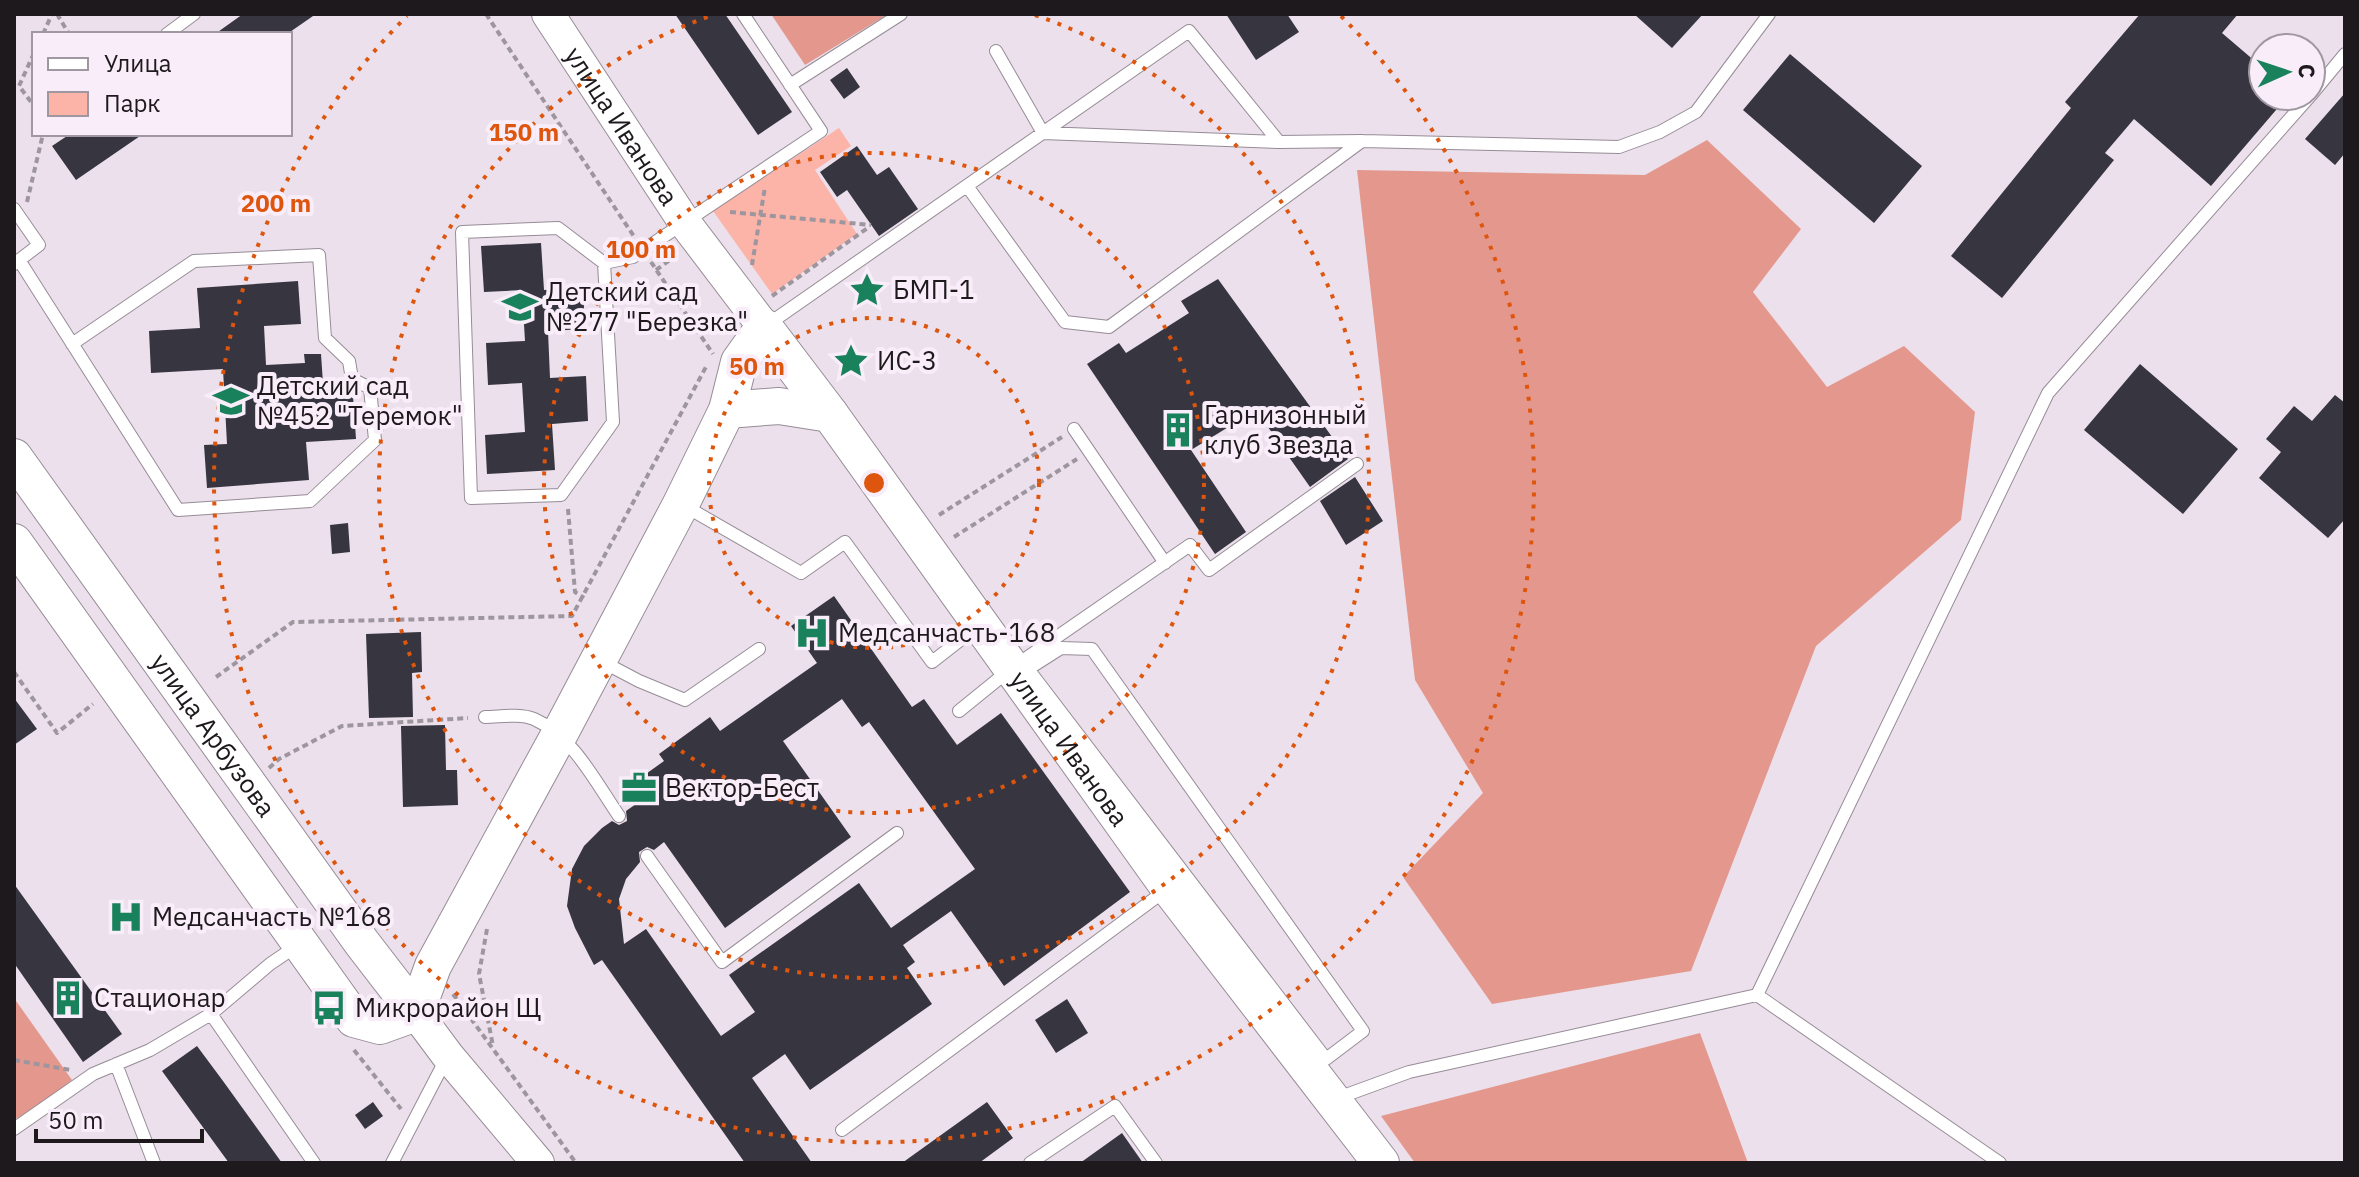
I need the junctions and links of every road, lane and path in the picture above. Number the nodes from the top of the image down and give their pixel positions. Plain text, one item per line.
1 (55, 14) edge
2 (194, 14) edge
3 (486, 14) edge
4 (548, 14) edge
5 (743, 14) edge
6 (901, 14) edge
7 (1769, 14) edge
8 (44, 32) edge
9 (68, 32) edge
10 (170, 32) edge
11 (996, 51) dead end
12 (2345, 54) edge
13 (32, 57) edge
14 (2327, 76) edge
15 (790, 85) junction
16 (32, 103) edge
17 (2297, 112) edge
18 (1043, 133) junction
19 (43, 136) edge
20 (1362, 141) junction
21 (1279, 142) junction
22 (768, 167) junction
23 (967, 186) junction
24 (14, 209) edge
25 (761, 214) junction
26 (694, 217) junction
27 (23, 221) junction
28 (643, 250) junction
29 (16, 262) edge
30 (604, 263) junction
31 (752, 266) dead end
32 (764, 314) junction
33 (72, 344) junction
34 (727, 410) junction
35 (830, 414) junction
36 (1074, 429) joint
37 (1089, 451) junction
38 (14, 457) edge
39 (1357, 464) dead end
40 (567, 488) junction
41 (681, 504) junction
42 (939, 515) dead end
43 (954, 537) dead end
44 (14, 542) edge
45 (1165, 563) junction
46 (584, 598) junction
47 (980, 624) junction
48 (1061, 648) joint
49 (759, 649) dead end
50 (598, 660) junction
51 (1012, 668) junction
52 (14, 672) edge
53 (216, 677) dead end
54 (96, 701) dead end
55 (959, 711) dead end
56 (485, 717) joint
57 (559, 735) junction
58 (250, 786) junction
59 (619, 816) dead end
60 (897, 833) dead end
61 (647, 856) dead end
62 (1169, 888) junction
63 (490, 916) dead end
64 (301, 944) junction
65 (452, 994) dead end
66 (1757, 995) junction
67 (416, 1013) junction
68 (211, 1014) junction
69 (349, 1043) dead end
70 (494, 1051) junction
71 (448, 1056) junction
72 (14, 1060) edge
73 (116, 1064) junction
74 (93, 1074) junction
75 (1332, 1101) junction
76 (412, 1124) junction
77 (14, 1129) edge
78 (842, 1130) dead end
79 (154, 1163) edge
80 (314, 1163) edge
81 (392, 1163) edge
82 (538, 1163) edge
83 (576, 1163) edge
84 (1030, 1163) edge
85 (1156, 1163) edge
86 (1381, 1163) edge
87 (2000, 1163) edge

1 - 8 path
1 - 9 path
2 - 10 lane
3 - 28 path
4 - 26 street, улица Иванова
5 - 15 lane
6 - 15 lane
7 - 20 lane
11 - 18 lane
12 - 14 lane
13 - 16 path
15 - 22 lane
17 - 66 lane
18 - 21 lane
18 - 21 lane
18 - 23 lane
19 - 27 path
20 - 21 lane
20 - 23 lane
22 - 25 path
22 - 26 lane
23 - 32 lane
24 - 27 lane
25 - 26 path
25 - 31 path
25 - 32 path
26 - 28 lane
26 - 32 street, улица Иванова
27 - 29 lane
28 - 30 lane
28 - 46 path
29 - 33 lane
30 - 40 lane
30 - 40 lane
32 - 34 main road
32 - 35 main road, улица Иванова
33 - 33 lane
34 - 35 main road
34 - 41 main road
35 - 47 main road, улица Иванова
36 - 37 lane
36 - 42 path
37 - 43 path
37 - 45 lane
38 - 58 main road, улица Арбузова
39 - 45 lane
40 - 46 path
41 - 47 lane
41 - 50 main road
44 - 64 main road, улица Арбузова
45 - 51 lane
46 - 53 path
47 - 51 main road, улица Иванова
48 - 48 lane
49 - 50 lane
50 - 57 main road
51 - 55 lane
51 - 62 main road, улица Иванова
52 - 54 path
56 - 57 lane
56 - 58 path
57 - 59 lane
57 - 67 main road
58 - 67 main road, улица Арбузова
60 - 61 lane
62 - 75 main road, улица Иванова
62 - 78 lane
63 - 70 path
64 - 67 main road, улица Арбузова
64 - 68 lane
65 - 70 path
66 - 75 lane
66 - 87 lane
67 - 71 street, улица Арбузова
68 - 73 lane
68 - 80 lane
69 - 76 path
70 - 83 path
71 - 76 lane
71 - 82 street, улица Арбузова
72 - 74 path
73 - 74 lane
73 - 79 lane
74 - 77 lane
75 - 86 main road, улица Иванова
76 - 81 lane
84 - 85 lane

